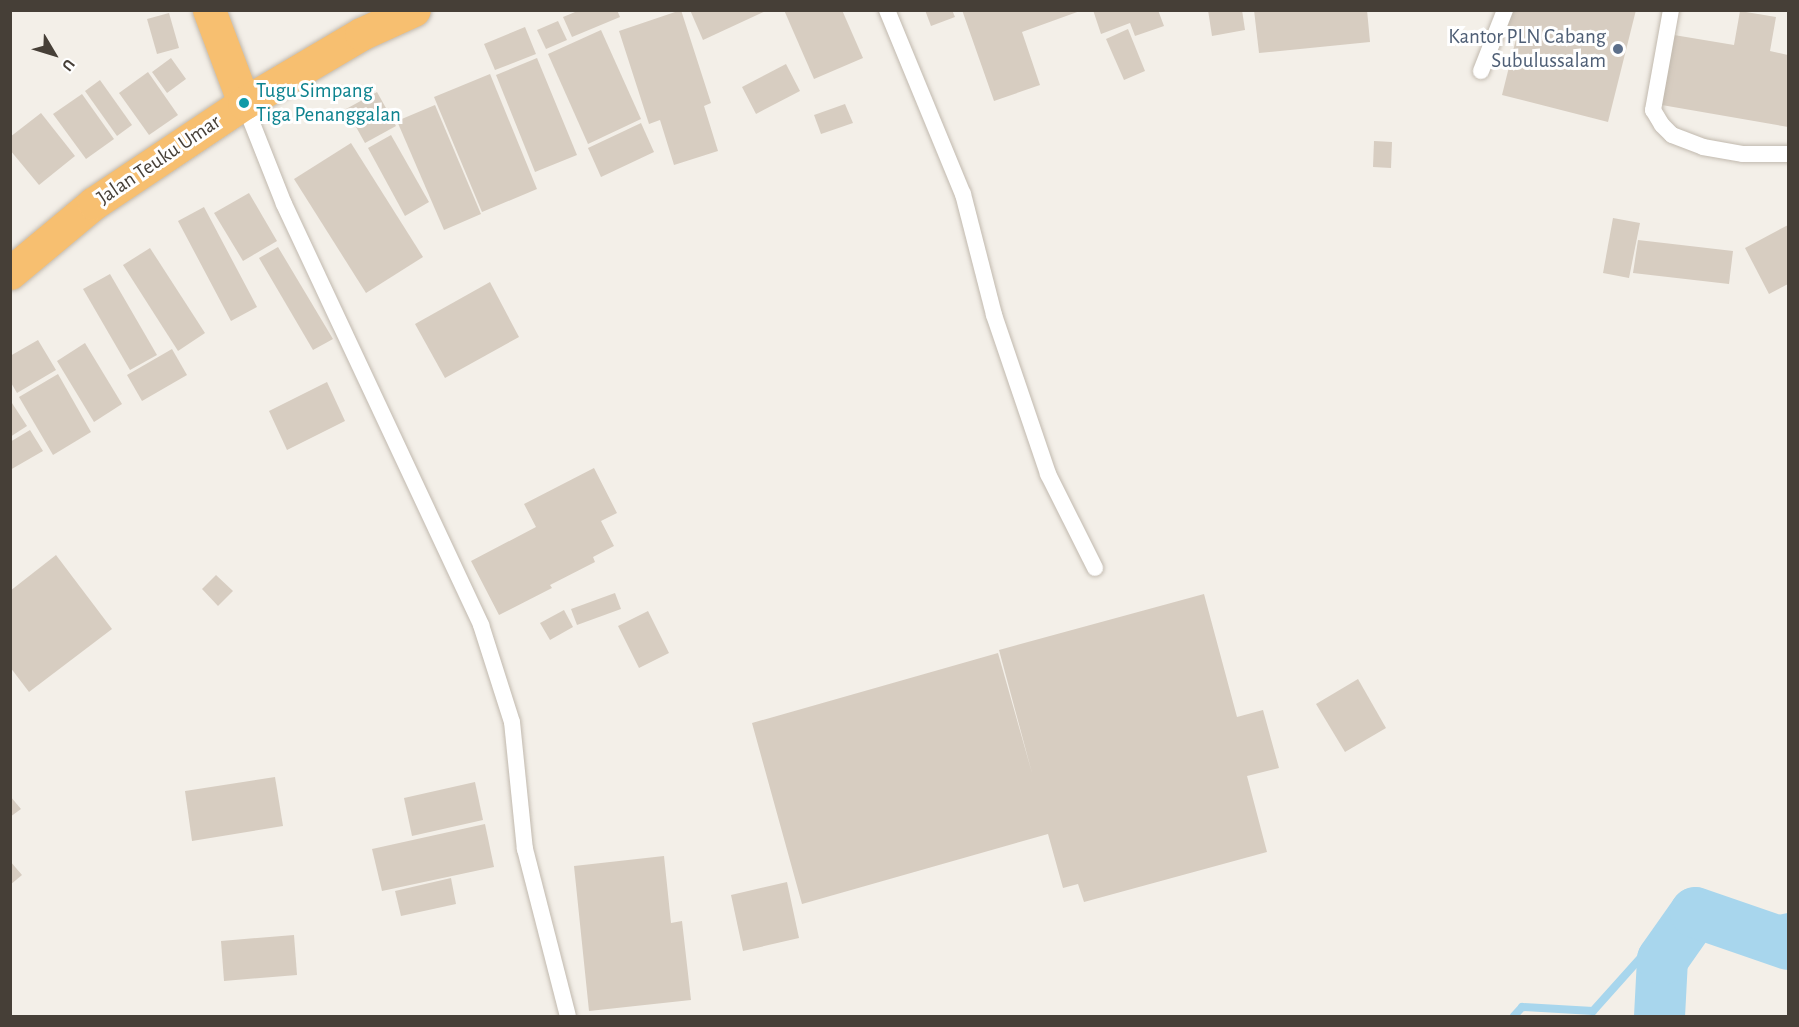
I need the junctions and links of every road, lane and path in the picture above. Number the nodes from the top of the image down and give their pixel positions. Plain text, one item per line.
1 (209, 10) edge
2 (414, 10) edge
3 (887, 10) edge
4 (1505, 10) edge
5 (1671, 10) edge
6 (1481, 71) dead end
7 (244, 103) junction
8 (1788, 154) edge
9 (10, 273) edge
10 (1095, 568) dead end
11 (568, 1017) edge

1 - 7 highway
2 - 7 highway, Jalan Teuku Umar
3 - 10 lane
4 - 6 lane
5 - 8 lane
7 - 9 highway, Jalan Teuku Umar
7 - 11 lane

